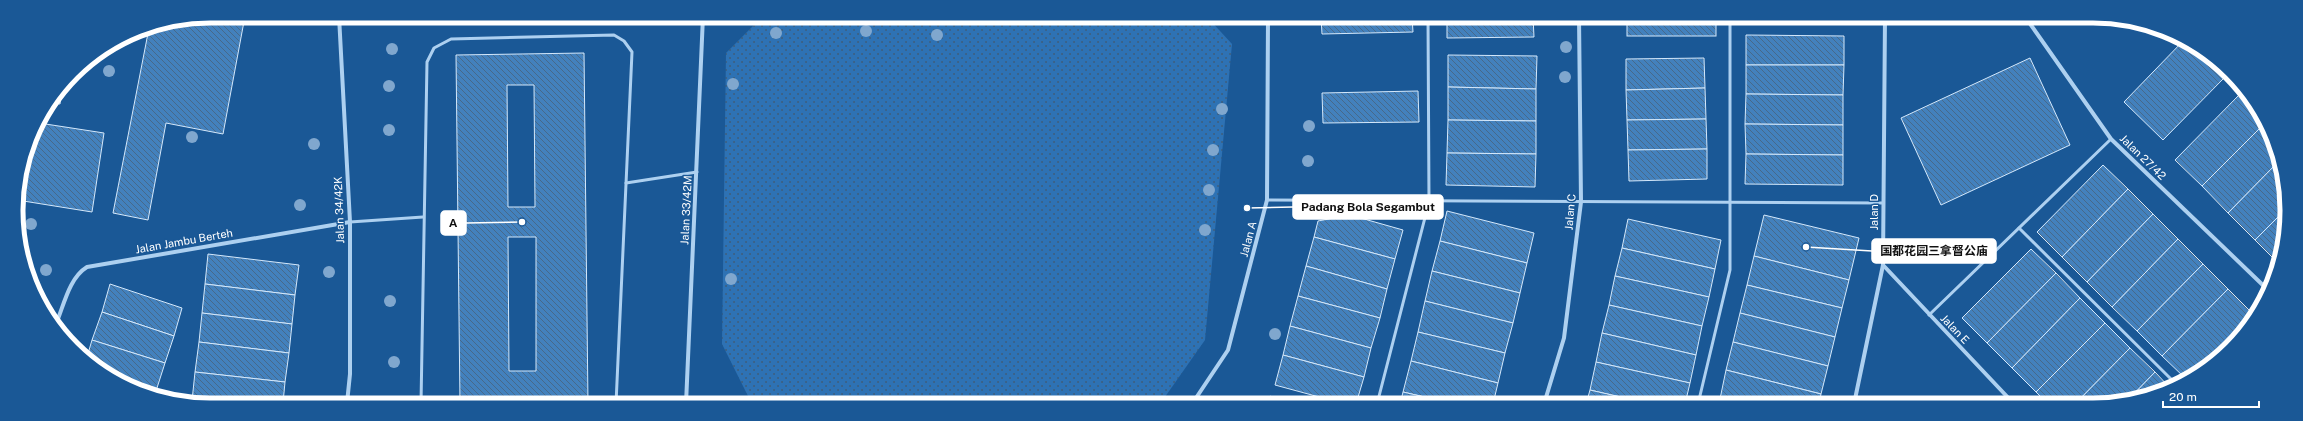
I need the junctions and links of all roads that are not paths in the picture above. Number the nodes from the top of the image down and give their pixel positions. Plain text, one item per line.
1 (339, 23) edge
2 (703, 23) edge
3 (1268, 23) edge
4 (1428, 23) edge
5 (1579, 23) edge
6 (1730, 23) edge
7 (1885, 23) edge
8 (2030, 23) edge
9 (2111, 139) junction
10 (697, 172) junction
11 (626, 183) junction
12 (1267, 200) junction
13 (1429, 202) junction
14 (1581, 202) junction
15 (1730, 203) junction
16 (1883, 203) junction
17 (423, 217) junction
18 (350, 222) junction
19 (2018, 228) junction
20 (1883, 265) junction
21 (2264, 286) edge
22 (1929, 315) junction
23 (58, 319) edge
24 (2172, 380) edge
25 (347, 398) edge
26 (421, 398) edge
27 (616, 398) edge
28 (686, 398) edge
29 (1196, 398) edge
30 (1378, 398) edge
31 (1546, 398) edge
32 (1699, 398) edge
33 (1855, 398) edge
34 (2009, 398) edge

1 - 18 street, Jalan 34/42K
2 - 10 street, Jalan 33/42M
3 - 12 street, Jalan A
4 - 13 lane
5 - 14 street, Jalan C
6 - 15 lane
7 - 16 street, Jalan D
8 - 9 street, Jalan 27/42
9 - 19 lane
9 - 21 street, Jalan 27/42
10 - 11 lane
10 - 28 street, Jalan 33/42M
11 - 17 lane
11 - 27 lane
12 - 13 lane
12 - 29 street, Jalan A
13 - 14 lane
13 - 30 lane
14 - 15 lane
14 - 31 street, Jalan C
15 - 16 lane
15 - 32 lane
16 - 20 street, Jalan D
17 - 18 lane
17 - 26 lane
18 - 23 street, Jalan Jambu Berteh
18 - 25 street, Jalan 34/42K
19 - 22 lane
19 - 24 lane
20 - 22 street, Jalan E
20 - 33 street, Jalan D
22 - 34 street, Jalan E

